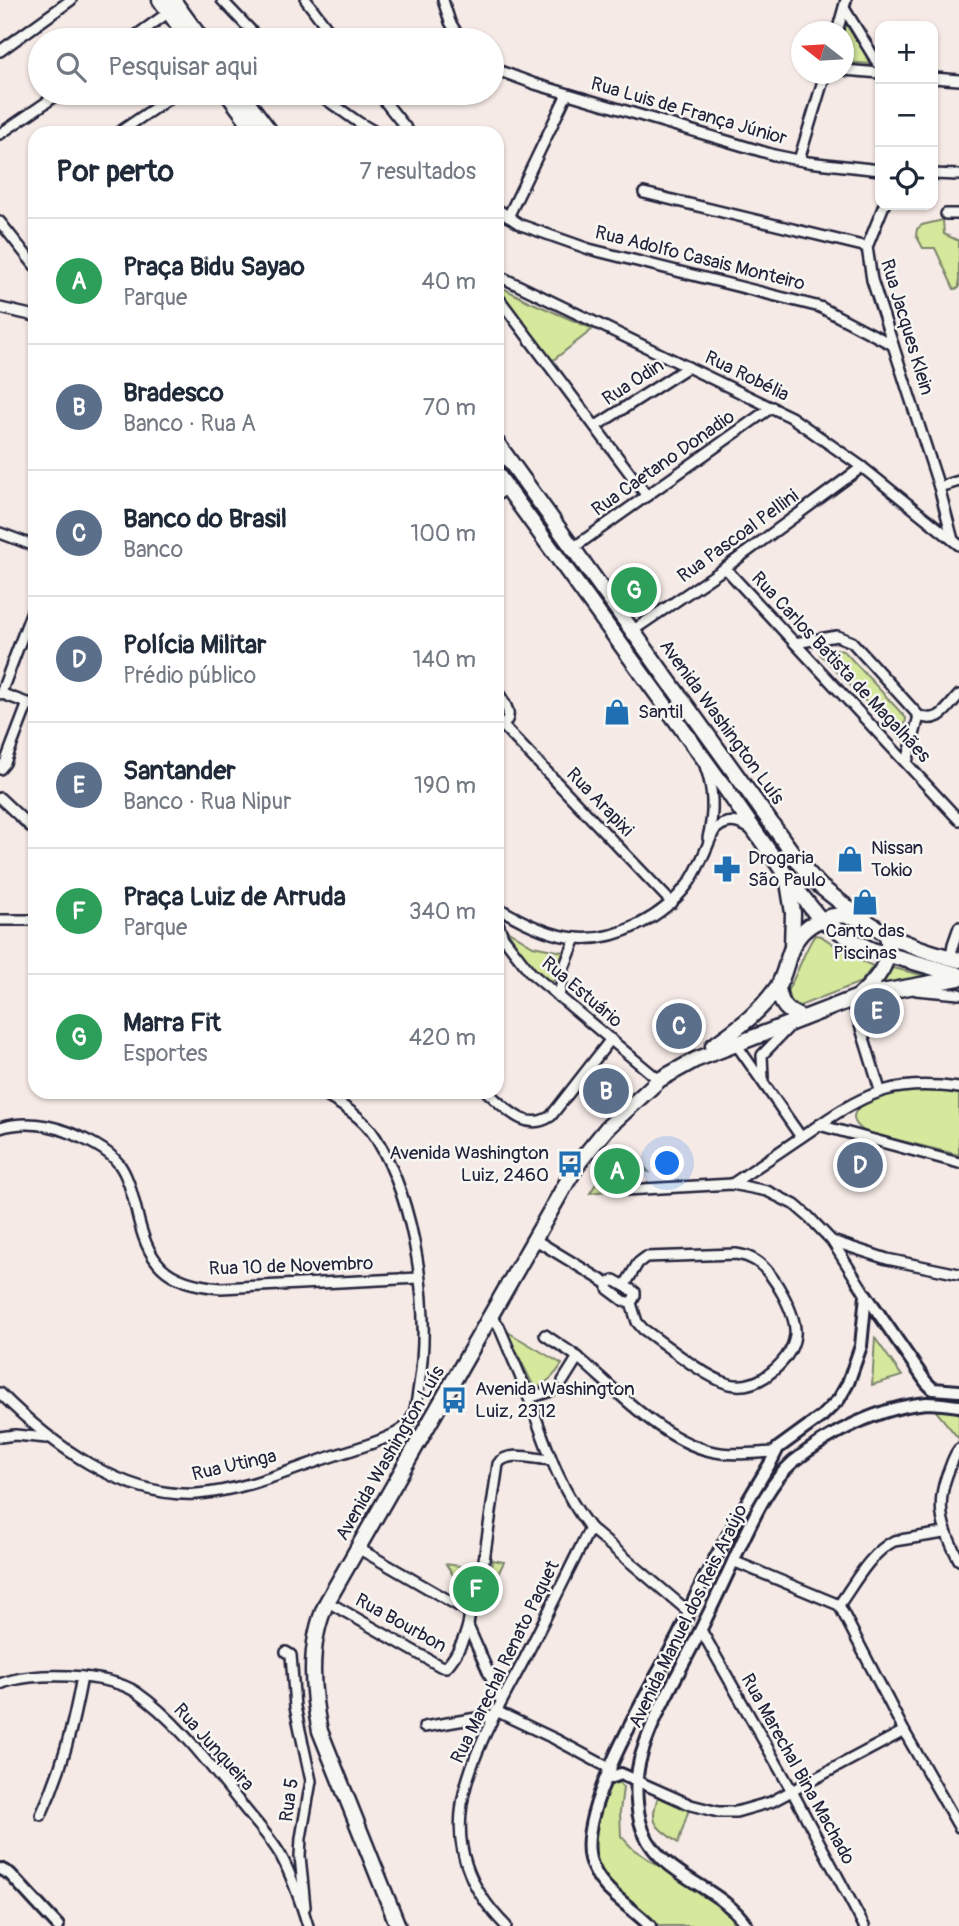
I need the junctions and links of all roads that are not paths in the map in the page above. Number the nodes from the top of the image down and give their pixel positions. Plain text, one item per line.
1 (71, 0) edge
2 (222, 0) edge
3 (306, 0) edge
4 (443, 0) edge
5 (167, 4) edge
6 (845, 4) edge
7 (840, 21) edge
8 (32, 28) edge
9 (142, 28) edge
10 (182, 28) edge
11 (190, 28) edge
12 (249, 28) edge
13 (327, 28) edge
14 (454, 28) edge
15 (28, 31) edge
16 (0, 51) edge
17 (875, 58) edge
18 (854, 71) edge
19 (875, 73) edge
20 (504, 74) edge
21 (938, 78) edge
22 (959, 80) edge
23 (822, 84) edge
24 (567, 94) junction
25 (42, 105) edge
26 (159, 105) edge
27 (236, 105) edge
28 (250, 105) edge
29 (334, 105) edge
30 (388, 105) edge
31 (128, 126) edge
32 (252, 126) edge
33 (266, 126) edge
34 (365, 126) edge
35 (404, 126) edge
36 (0, 134) edge
37 (799, 160) junction
38 (875, 169) edge
39 (938, 174) edge
40 (959, 175) edge
41 (644, 193) dead end
42 (882, 210) edge
43 (504, 214) edge
44 (946, 214) dead end
45 (959, 214) edge
46 (508, 217) junction
47 (0, 222) edge
48 (867, 247) junction
49 (28, 257) edge
50 (504, 278) edge
51 (504, 305) edge
52 (0, 308) edge
53 (28, 314) edge
54 (893, 345) junction
55 (688, 367) junction
56 (772, 407) junction
57 (596, 426) junction
58 (504, 453) edge
59 (862, 467) junction
60 (959, 481) edge
61 (939, 487) junction
62 (504, 495) edge
63 (647, 496) junction
64 (0, 533) edge
65 (956, 543) edge
66 (28, 547) edge
67 (573, 548) junction
68 (725, 568) junction
69 (28, 622) edge
70 (632, 631) junction
71 (795, 643) junction
72 (1, 693) edge
73 (959, 695) edge
74 (28, 703) edge
75 (504, 703) edge
76 (28, 713) edge
77 (919, 716) junction
78 (504, 722) edge
79 (504, 731) edge
80 (700, 753) junction
81 (907, 762) junction
82 (0, 769) edge
83 (0, 798) edge
84 (959, 820) edge
85 (28, 824) edge
86 (755, 832) junction
87 (705, 850) junction
88 (786, 877) junction
89 (672, 903) junction
90 (504, 910) edge
91 (820, 919) junction
92 (862, 919) junction
93 (0, 920) edge
94 (28, 920) edge
95 (959, 927) edge
96 (887, 935) junction
97 (576, 938) junction
98 (504, 940) edge
99 (792, 947) junction
100 (889, 955) junction
101 (955, 959) edge
102 (959, 977) edge
103 (778, 987) junction
104 (904, 989) junction
105 (959, 995) edge
106 (559, 997) junction
107 (855, 998) junction
108 (800, 1019) junction
109 (611, 1039) junction
110 (736, 1044) junction
111 (695, 1060) junction
112 (659, 1080) junction
113 (763, 1080) junction
114 (959, 1087) edge
115 (880, 1090) junction
116 (330, 1099) edge
117 (496, 1099) edge
118 (819, 1125) junction
119 (0, 1128) edge
120 (801, 1137) junction
121 (959, 1163) edge
122 (732, 1184) junction
123 (626, 1190) dead end
124 (534, 1239) junction
125 (832, 1241) junction
126 (959, 1274) edge
127 (419, 1278) junction
128 (608, 1284) junction
129 (625, 1285) junction
130 (866, 1295) junction
131 (631, 1303) junction
132 (491, 1316) junction
133 (545, 1335) dead end
134 (578, 1357) junction
135 (563, 1381) dead end
136 (551, 1391) dead end
137 (959, 1391) edge
138 (0, 1393) edge
139 (529, 1398) junction
140 (959, 1406) edge
141 (0, 1437) edge
142 (51, 1439) junction
143 (959, 1449) edge
144 (774, 1452) junction
145 (550, 1460) junction
146 (590, 1528) junction
147 (944, 1533) junction
148 (363, 1551) dead end
149 (484, 1560) dead end
150 (959, 1560) edge
151 (733, 1561) junction
152 (839, 1605) junction
153 (335, 1606) dead end
154 (689, 1612) junction
155 (468, 1626) junction
156 (701, 1630) junction
157 (285, 1652) dead end
158 (82, 1677) junction
159 (0, 1685) edge
160 (501, 1701) junction
161 (495, 1713) junction
162 (424, 1727) dead end
163 (904, 1731) junction
164 (609, 1774) junction
165 (637, 1781) junction
166 (792, 1791) junction
167 (41, 1815) dead end
168 (959, 1827) edge
169 (0, 1869) edge
170 (305, 1916) junction
171 (58, 1926) edge
172 (308, 1926) edge
173 (398, 1926) edge
174 (506, 1926) edge
175 (650, 1926) edge
176 (747, 1926) edge
177 (864, 1926) edge

1 - 8 street
2 - 12 street
3 - 13 street
4 - 14 street
5 - 9 street
5 - 10 main road
5 - 11 main road
6 - 7 street
6 - 17 street
15 - 16 street
18 - 19 street
20 - 24 street, Rua Luis de França Júnior
21 - 22 street
23 - 37 street
24 - 37 street, Rua Luis de França Júnior
24 - 46 street
25 - 36 street
26 - 31 street
27 - 32 main road
28 - 33 main road
29 - 34 street
30 - 35 street
37 - 38 street, Rua Luis de França Júnior
39 - 40 street
41 - 48 street
42 - 48 street, Rua Jacques Klein
43 - 46 street, Rua Adolfo Casais Monteiro
44 - 45 street
46 - 54 street, Rua Adolfo Casais Monteiro
47 - 49 street
48 - 54 street, Rua Jacques Klein
50 - 55 street, Rua Robélia
51 - 57 street
52 - 53 street
54 - 61 street, Rua Jacques Klein
55 - 56 street, Rua Robélia
55 - 57 street, Rua Odin
56 - 59 street, Rua Robélia
56 - 63 street, Rua Caetano Donadio
57 - 63 street
58 - 67 main road, Avenida Washington Luís
59 - 65 street, Rua Robélia
59 - 68 street, Rua Pascoal Pellini
60 - 61 street
61 - 65 street, Rua Jacques Klein
62 - 80 main road, Avenida Washington Luís
63 - 67 street, Rua Caetano Donadio
64 - 66 street
67 - 70 main road, Avenida Washington Luís
68 - 70 street, Rua Pascoal Pellini
68 - 71 street, Rua Carlos Batista de Magalhães
69 - 72 street
70 - 92 main road, Avenida Washington Luís
71 - 77 street
71 - 81 street, Rua Carlos Batista de Magalhães
72 - 74 street
73 - 77 street
75 - 78 street
76 - 82 street
77 - 81 street
79 - 89 street, Rua Arapixi
80 - 86 main road, Avenida Washington Luís
80 - 87 street
81 - 84 street, Rua Carlos Batista de Magalhães
83 - 85 street
86 - 87 street
86 - 88 main road, Avenida Washington Luís
87 - 89 street
88 - 91 main road, Avenida Washington Luís
88 - 99 main road
89 - 97 street
90 - 97 street
91 - 92 main road
91 - 99 main road
91 - 100 main road, Avenida Washington Luís
92 - 96 main road, Avenida Washington Luís
93 - 94 street
95 - 101 street
96 - 100 main road
96 - 101 main road, Avenida Washington Luís
97 - 106 street
98 - 106 street, Rua Estuário
99 - 103 main road, Avenida Washington Luís
100 - 102 main road, Avenida Washington Luís
100 - 107 main road, Avenida Washington Luís
102 - 104 main road
103 - 108 main road
103 - 111 main road, Avenida Washington Luís
104 - 105 street
104 - 107 main road
106 - 109 street, Rua Estuário
107 - 108 main road, Avenida Washington Luís
107 - 115 street
108 - 110 main road, Avenida Washington Luís
108 - 113 street
109 - 112 street, Rua Estuário
109 - 117 street
110 - 111 main road, Avenida Washington Luís
110 - 113 street
111 - 112 main road, Avenida Washington Luís
112 - 124 main road, Avenida Washington Luís
113 - 120 street
114 - 115 street
115 - 118 street
116 - 127 street
118 - 120 street
118 - 121 street
119 - 127 street, Rua 10 de Novembro
120 - 122 street
122 - 123 street
122 - 125 street
124 - 128 street
124 - 132 main road, Avenida Washington Luís
125 - 126 street
125 - 130 street
127 - 142 street, Rua Utinga
128 - 129 street
128 - 131 street
129 - 131 street
129 - 131 street
130 - 137 street
130 - 144 street, Avenida Manuel dos Reis Araújo
132 - 139 street
132 - 173 main road, Avenida Washington Luís
133 - 134 street
134 - 135 street
134 - 144 street
136 - 139 street
138 - 142 street, Rua Utinga
139 - 145 street
140 - 151 street, Avenida Manuel dos Reis Araújo
141 - 142 street
143 - 147 street
144 - 154 street, Avenida Manuel dos Reis Araújo
145 - 146 street
145 - 149 street
146 - 154 street
146 - 160 street, Rua Marechal Renato Paquet
147 - 150 street
147 - 152 street
148 - 155 street
151 - 152 street
151 - 156 street, Avenida Manuel dos Reis Araújo
152 - 163 street
153 - 155 street, Rua Bourbon
154 - 164 street, Avenida Manuel dos Reis Araújo
155 - 160 street
156 - 165 street, Avenida Manuel dos Reis Araújo
156 - 166 street, Rua Marechal Bina Machado
157 - 170 street, Rua 5
158 - 159 street, Rua Junqueira
158 - 167 street
158 - 170 street, Rua Junqueira
160 - 161 street, Rua Marechal Renato Paquet
161 - 162 street
161 - 164 street
161 - 174 street, Rua Marechal Renato Paquet
163 - 166 street
163 - 168 street
164 - 165 street
164 - 175 street, Avenida Manuel dos Reis Araújo
165 - 166 street
165 - 176 street, Avenida Manuel dos Reis Araújo
166 - 177 street, Rua Marechal Bina Machado
169 - 171 street
170 - 172 street

